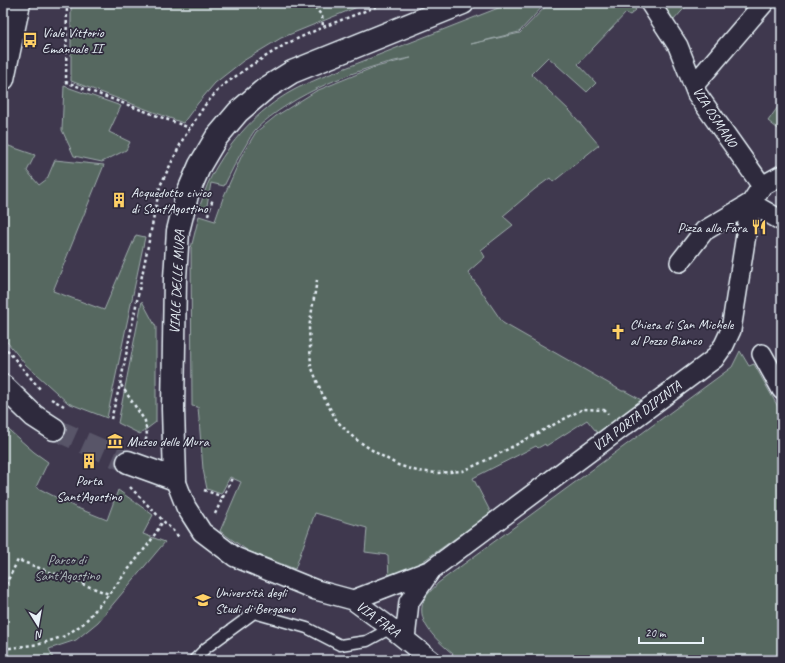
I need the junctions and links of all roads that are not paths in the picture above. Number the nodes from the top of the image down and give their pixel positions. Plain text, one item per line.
1 (19, 3) edge
2 (463, 3) edge
3 (650, 3) edge
4 (764, 3) edge
5 (3, 79) edge
6 (694, 85) junction
7 (782, 175) edge
8 (762, 186) junction
9 (751, 203) junction
10 (782, 221) edge
11 (680, 262) dead end
12 (762, 354) dead end
13 (3, 386) edge
14 (782, 390) edge
15 (54, 429) tunnel mouth
16 (128, 462) tunnel mouth
17 (175, 479) junction
18 (431, 570) junction
19 (353, 600) junction
20 (398, 633) junction
21 (194, 660) edge
22 (431, 660) edge

1 - 5 street
2 - 17 street, VIALE DELLE MURA
3 - 6 street, VIA OSMANO
4 - 6 street
6 - 8 street, VIA OSMANO
7 - 8 street, VIA PORTA DIPINTA
8 - 9 street, VIA PORTA DIPINTA
9 - 10 street
9 - 11 street
9 - 18 street, VIA PORTA DIPINTA
12 - 14 street
13 - 15 street
16 - 17 street
17 - 19 street, VIA FARA
18 - 19 street, VIA PORTA DIPINTA
18 - 20 street, VIA PORTA DIPINTA
19 - 20 street, VIA FARA
20 - 21 lane
20 - 22 street, VIA FARA

